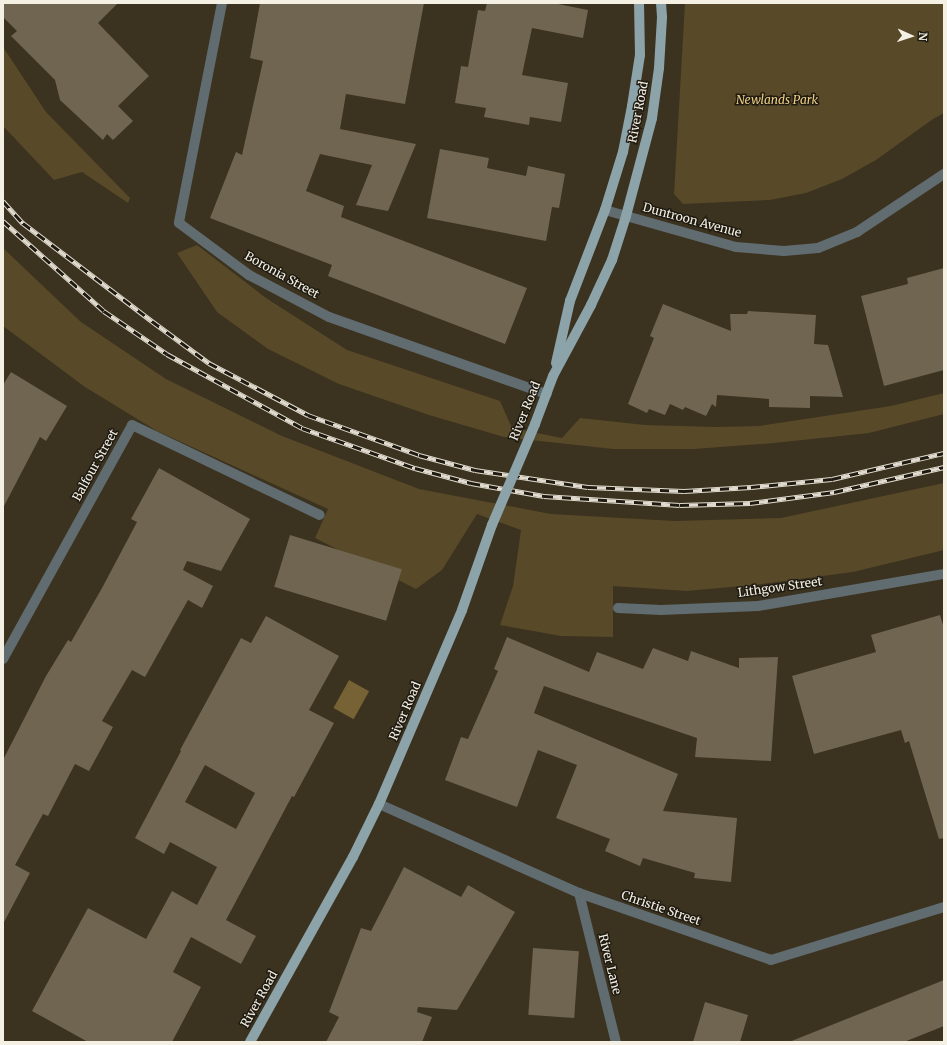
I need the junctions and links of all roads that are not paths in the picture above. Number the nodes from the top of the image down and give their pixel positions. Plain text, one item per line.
1 (222, 3) edge
2 (639, 3) edge
3 (661, 3) edge
4 (944, 174) edge
5 (605, 210) junction
6 (626, 216) junction
7 (553, 376) junction
8 (547, 394) junction
9 (320, 515) dead end
10 (944, 574) edge
11 (618, 608) dead end
12 (3, 659) edge
13 (379, 804) junction
14 (579, 893) junction
15 (944, 908) edge
16 (250, 1042) edge
17 (616, 1042) edge

1 - 8 street, Boronia Street
2 - 5 main road, River Road
3 - 6 main road, River Road
4 - 6 street, Duntroon Avenue
5 - 6 street, Duntroon Avenue
5 - 7 main road, River Road
6 - 7 main road, River Road
7 - 8 main road, River Road
8 - 13 main road, River Road, bridge
9 - 12 street, Balfour Street
10 - 11 street, Lithgow Street
13 - 14 street, Christie Street
13 - 16 main road, River Road
14 - 15 street, Christie Street
14 - 17 street, River Lane

